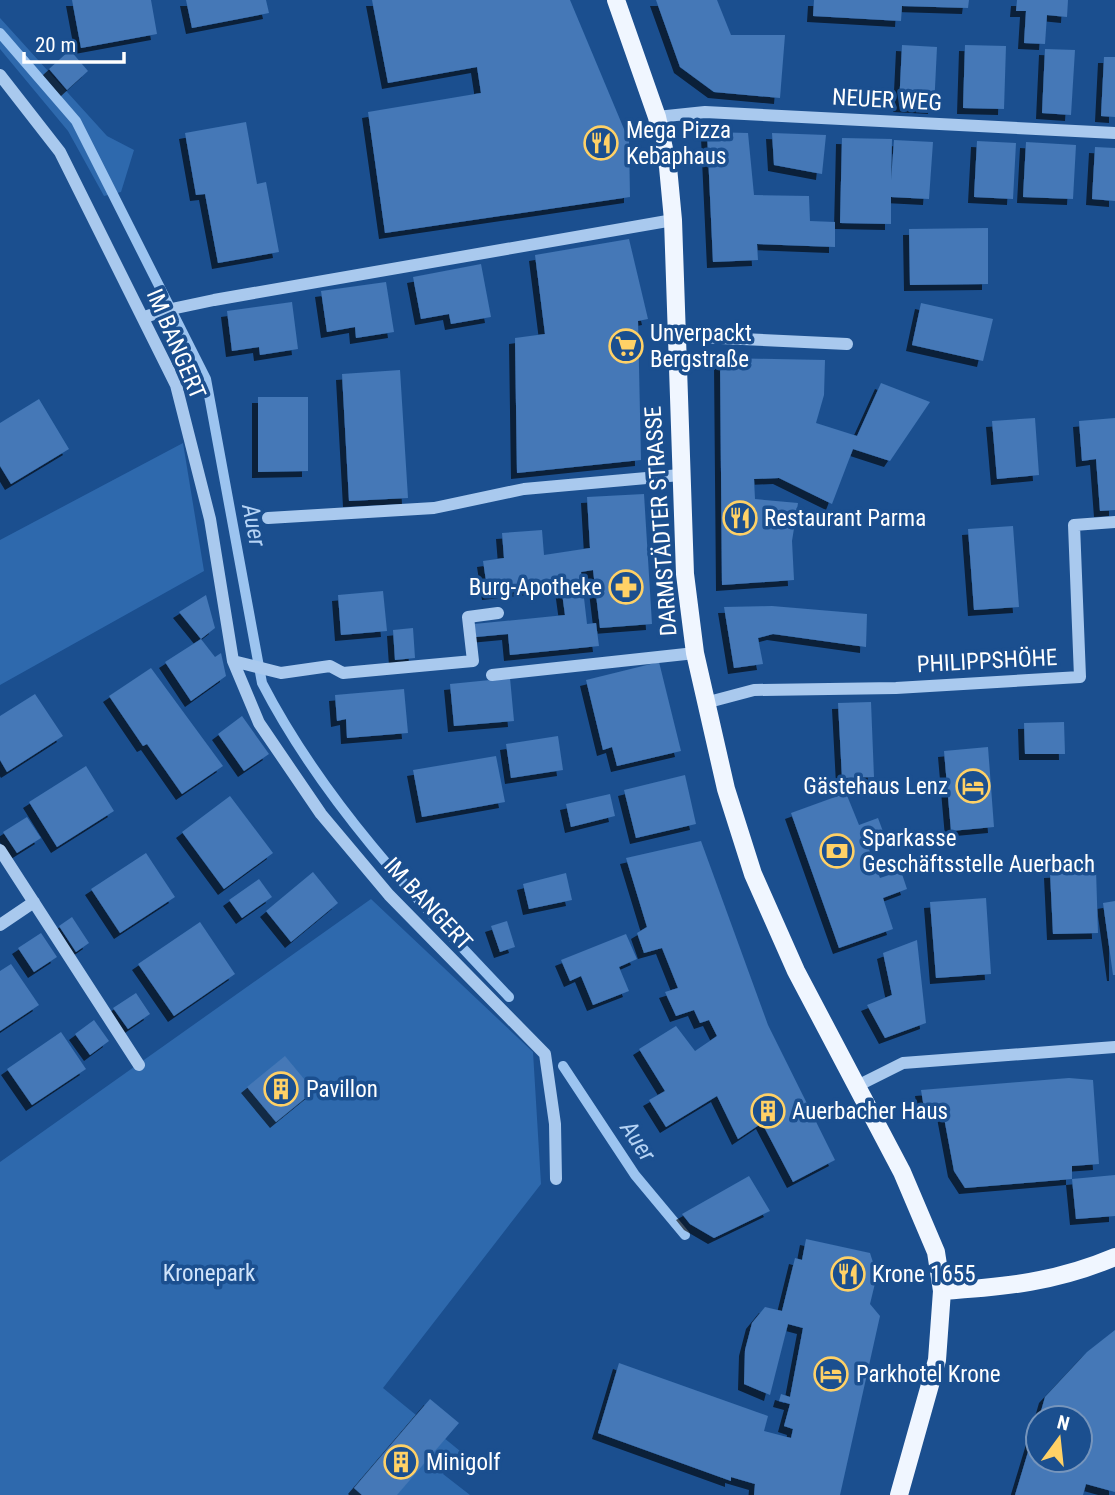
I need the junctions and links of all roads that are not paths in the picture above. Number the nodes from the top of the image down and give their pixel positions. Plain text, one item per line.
1 (615, 0) edge
2 (0, 75) edge
3 (657, 117) junction
4 (1115, 134) edge
5 (673, 220) junction
6 (145, 317) junction
7 (677, 336) junction
8 (847, 344) dead end
9 (680, 475) junction
10 (268, 518) dead end
11 (1115, 522) edge
12 (498, 613) dead end
13 (695, 653) junction
14 (233, 661) junction
15 (492, 675) dead end
16 (705, 703) junction
17 (0, 850) edge
18 (34, 902) junction
19 (0, 925) edge
20 (1115, 1046) edge
21 (139, 1065) dead end
22 (859, 1085) junction
23 (556, 1179) dead end
24 (1115, 1257) edge
25 (942, 1292) junction
26 (899, 1495) edge

1 - 3 main road, DARMSTÄDTER STRASSE
2 - 6 street, IM BANGERT
3 - 4 street, NEUER WEG
3 - 5 main road, DARMSTÄDTER STRASSE
5 - 6 street
5 - 7 main road, DARMSTÄDTER STRASSE
6 - 14 street, IM BANGERT
7 - 8 street
7 - 9 main road, DARMSTÄDTER STRASSE
9 - 10 street
9 - 13 main road, DARMSTÄDTER STRASSE
11 - 16 street, PHILIPPSHÖHE
12 - 14 street
13 - 15 street
13 - 16 main road, DARMSTÄDTER STRASSE
14 - 23 street, IM BANGERT
16 - 22 main road, DARMSTÄDTER STRASSE
17 - 18 street
18 - 19 street
18 - 21 street
20 - 22 street
22 - 25 main road, DARMSTÄDTER STRASSE
24 - 25 main road
25 - 26 main road, DARMSTÄDTER STRASSE

